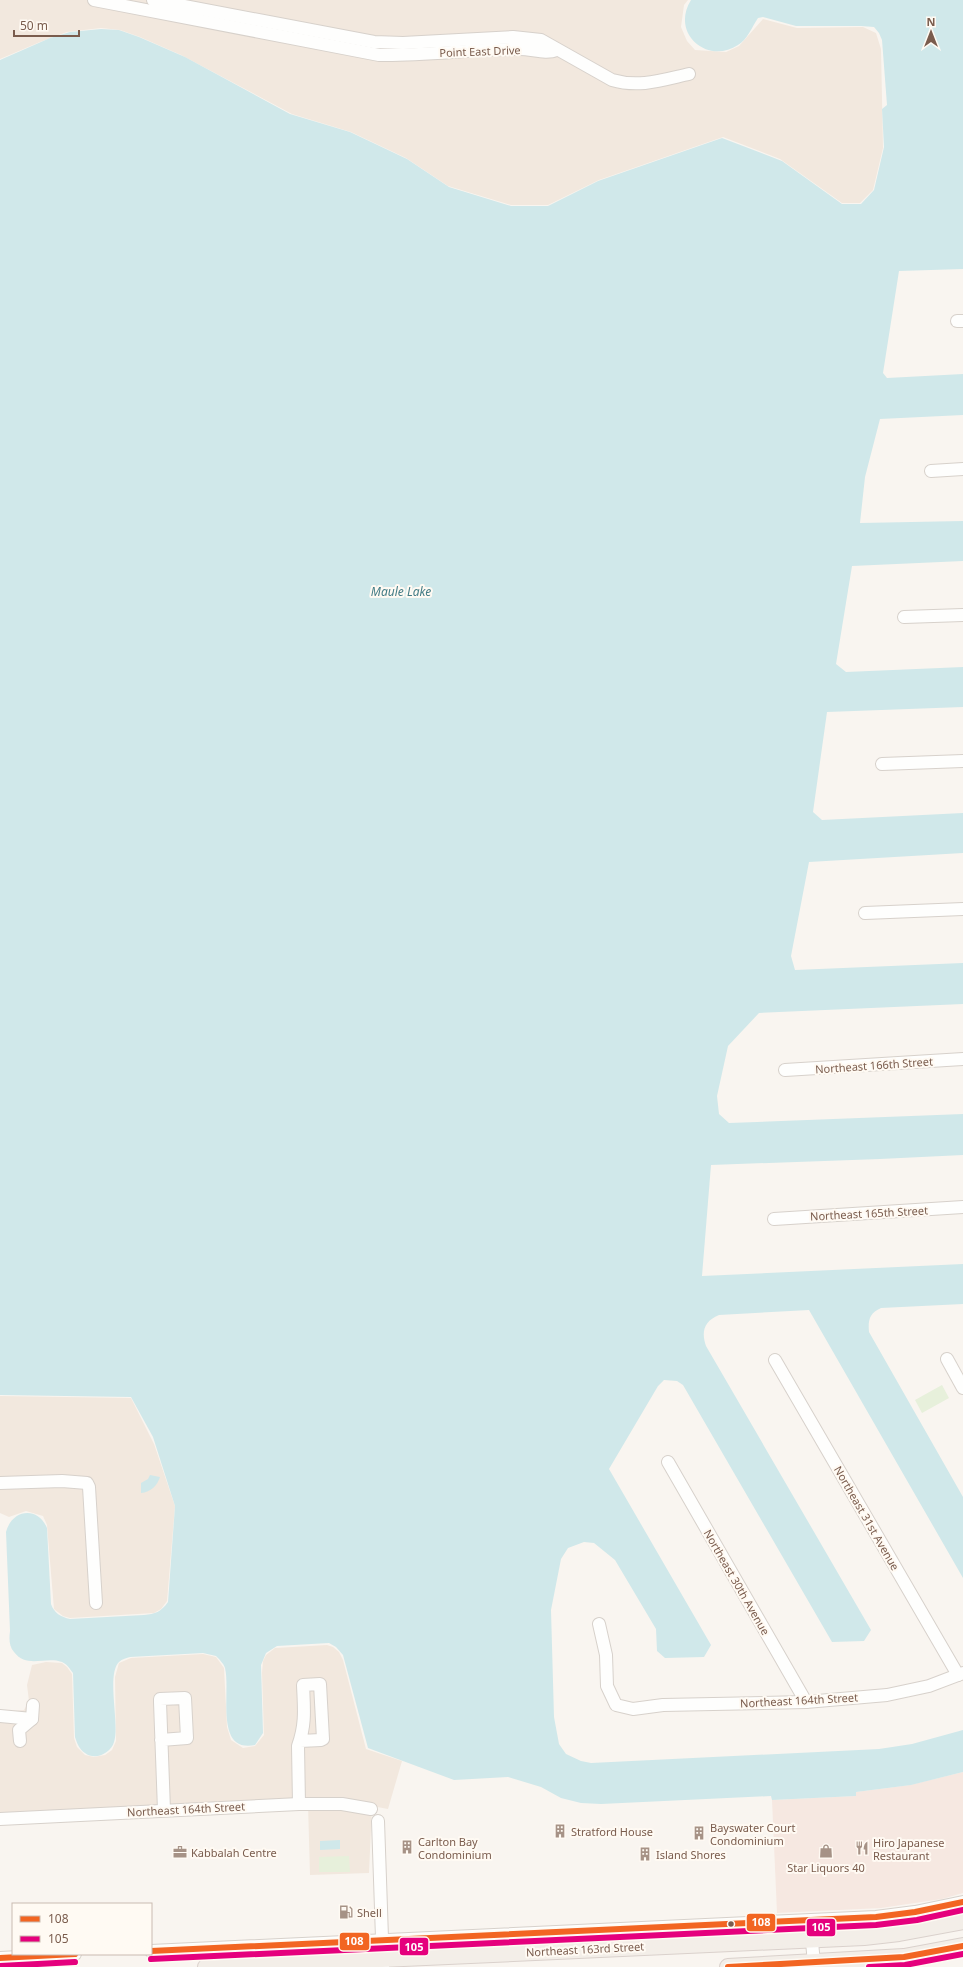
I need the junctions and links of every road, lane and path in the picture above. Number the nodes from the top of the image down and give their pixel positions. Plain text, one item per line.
1 (94, 0) edge
2 (153, 0) edge
3 (557, 50) junction
4 (689, 74) dead end
5 (963, 470) edge
6 (931, 471) dead end
7 (963, 615) edge
8 (904, 617) dead end
9 (963, 761) edge
10 (882, 764) dead end
11 (963, 909) edge
12 (866, 913) dead end
13 (963, 1059) edge
14 (784, 1070) dead end
15 (963, 1207) edge
16 (774, 1219) dead end
17 (947, 1359) dead end
18 (775, 1360) dead end
19 (963, 1388) edge
20 (668, 1462) dead end
21 (0, 1483) edge
22 (96, 1603) dead end
23 (599, 1624) dead end
24 (961, 1674) edge
25 (806, 1702) junction
26 (33, 1705) dead end
27 (0, 1716) edge
28 (32, 1719) junction
29 (161, 1740) junction
30 (20, 1741) dead end
31 (300, 1741) junction
32 (299, 1804) junction
33 (371, 1809) dead end
34 (164, 1810) junction
35 (0, 1819) edge
36 (378, 1821) dead end
37 (963, 1902) edge
38 (810, 1921) junction
39 (963, 1921) edge
40 (812, 1939) junction
41 (382, 1940) junction
42 (963, 1946) edge
43 (152, 1951) edge
44 (56, 1955) edge
45 (0, 1958) edge
46 (383, 1963) edge
47 (814, 1963) junction
48 (206, 1967) edge
49 (728, 1967) edge

1 - 3 street, Point East Drive
2 - 3 street, Point East Drive
3 - 4 street
5 - 6 street
7 - 8 street
9 - 10 street
11 - 12 street
13 - 14 street, Northeast 166th Street
15 - 16 street, Northeast 165th Street
17 - 19 street
18 - 24 street, Northeast 31st Avenue
20 - 25 street, Northeast 30th Avenue
21 - 22 street
23 - 25 street, Northeast 164th Street
24 - 25 street, Northeast 164th Street
26 - 28 street
27 - 28 street
28 - 30 street
29 - 29 street
29 - 34 street
31 - 31 street
31 - 32 street
32 - 33 street, Northeast 164th Street
32 - 34 street, Northeast 164th Street
34 - 35 street, Northeast 164th Street
36 - 41 street
37 - 38 street, Northeast 163rd Street
38 - 40 street
38 - 41 street, Northeast 163rd Street
39 - 40 main road, Northeast 163rd Street
40 - 46 main road, Northeast 163rd Street
40 - 47 street
41 - 43 street, Northeast 163rd Street
41 - 46 street
42 - 47 main road
44 - 45 street
46 - 48 main road, Northeast 163rd Street
47 - 49 main road

